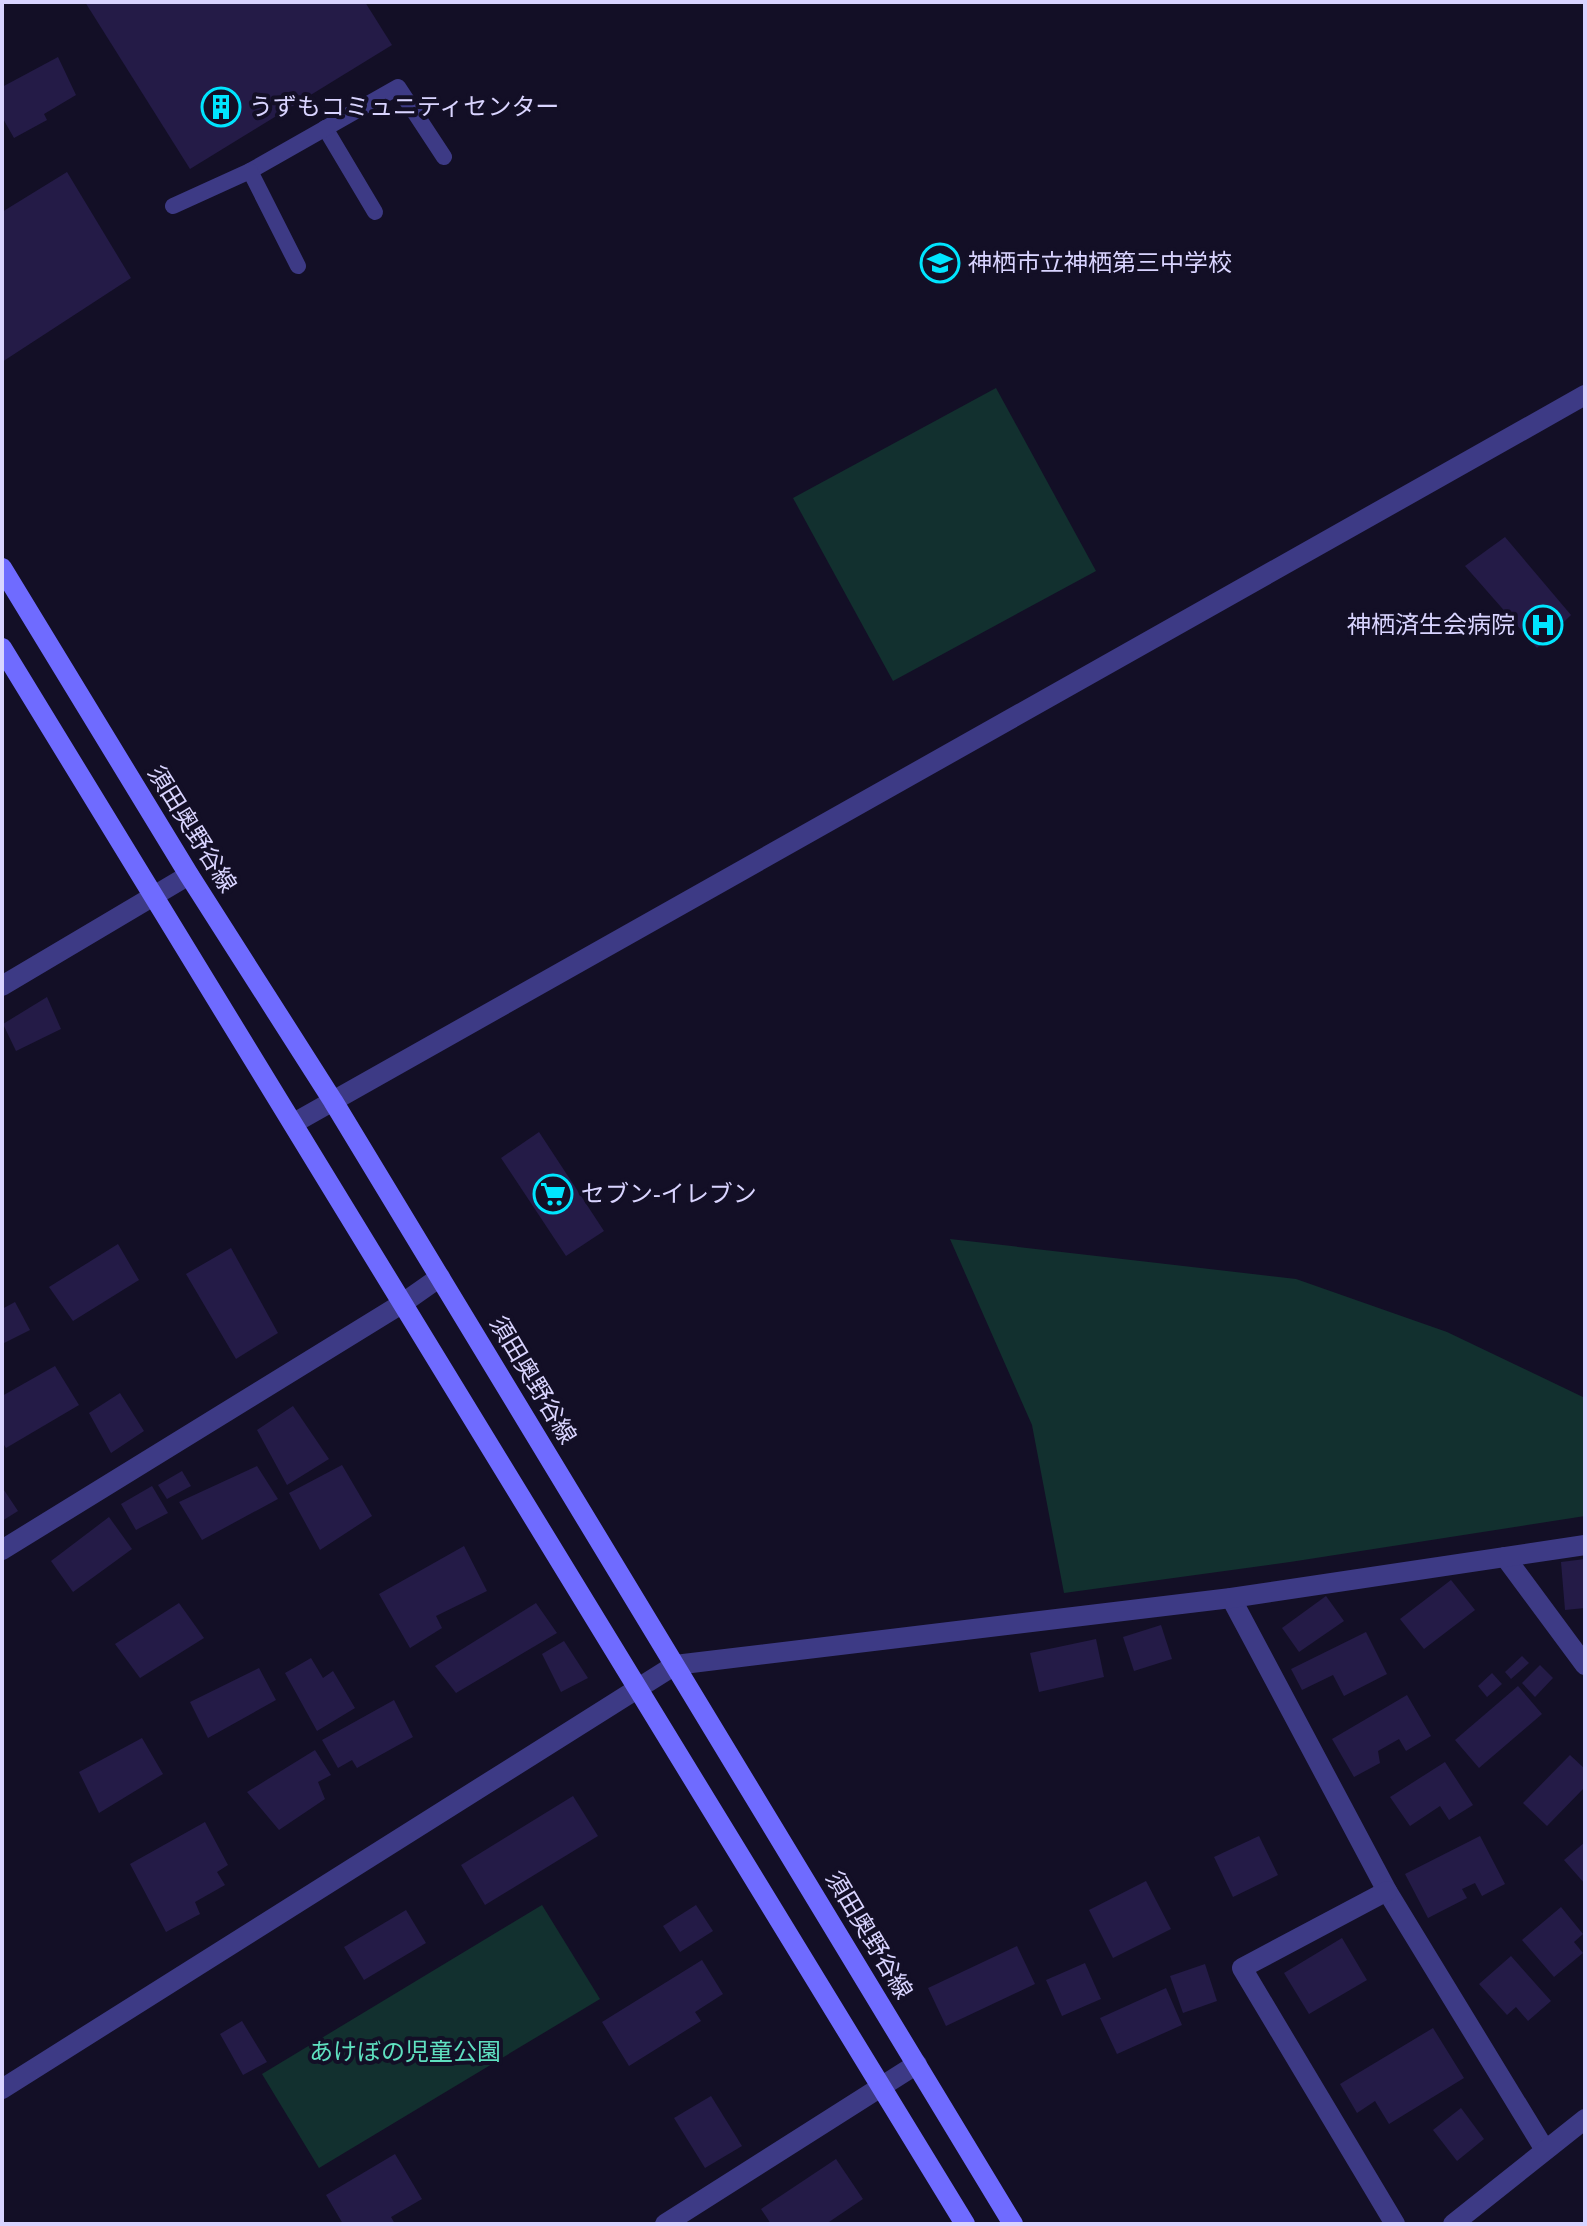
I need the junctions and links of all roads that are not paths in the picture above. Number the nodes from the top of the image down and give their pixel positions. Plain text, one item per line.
1 (325, 128) junction
2 (444, 157) dead end
3 (250, 171) junction
4 (173, 206) dead end
5 (375, 212) dead end
6 (298, 266) dead end
7 (1585, 395) edge
8 (2, 568) edge
9 (2, 648) edge
10 (189, 875) junction
11 (153, 896) junction
12 (2, 986) edge
13 (333, 1101) junction
14 (294, 1123) junction
15 (440, 1277) junction
16 (403, 1303) junction
17 (1585, 1545) edge
18 (2, 1550) edge
19 (1505, 1557) junction
20 (1231, 1598) junction
21 (675, 1665) junction
22 (1585, 1665) edge
23 (637, 1687) junction
24 (1387, 1891) junction
25 (917, 2064) junction
26 (882, 2086) junction
27 (2, 2089) edge
28 (1585, 2119) edge
29 (1545, 2150) junction
30 (665, 2224) edge
31 (965, 2224) edge
32 (1013, 2224) edge
33 (1395, 2224) edge
34 (1453, 2224) edge

1 - 2 lane
1 - 3 lane
1 - 5 lane
3 - 4 lane
3 - 6 lane
7 - 13 street
8 - 10 main road, 須田奥野谷線
9 - 11 main road
10 - 11 street
10 - 13 main road, 須田奥野谷線
11 - 12 street
11 - 14 main road
13 - 14 street
13 - 15 main road, 須田奥野谷線
14 - 16 main road
15 - 16 street
15 - 21 main road, 須田奥野谷線
16 - 18 street
16 - 23 main road
17 - 19 street
19 - 20 street
19 - 22 street
20 - 21 street
20 - 24 street
21 - 23 street
21 - 25 main road, 須田奥野谷線
23 - 26 main road
23 - 27 street
24 - 29 street
24 - 33 street
25 - 26 street
25 - 32 main road, 須田奥野谷線
26 - 30 street
26 - 31 main road
28 - 29 street
29 - 34 street

